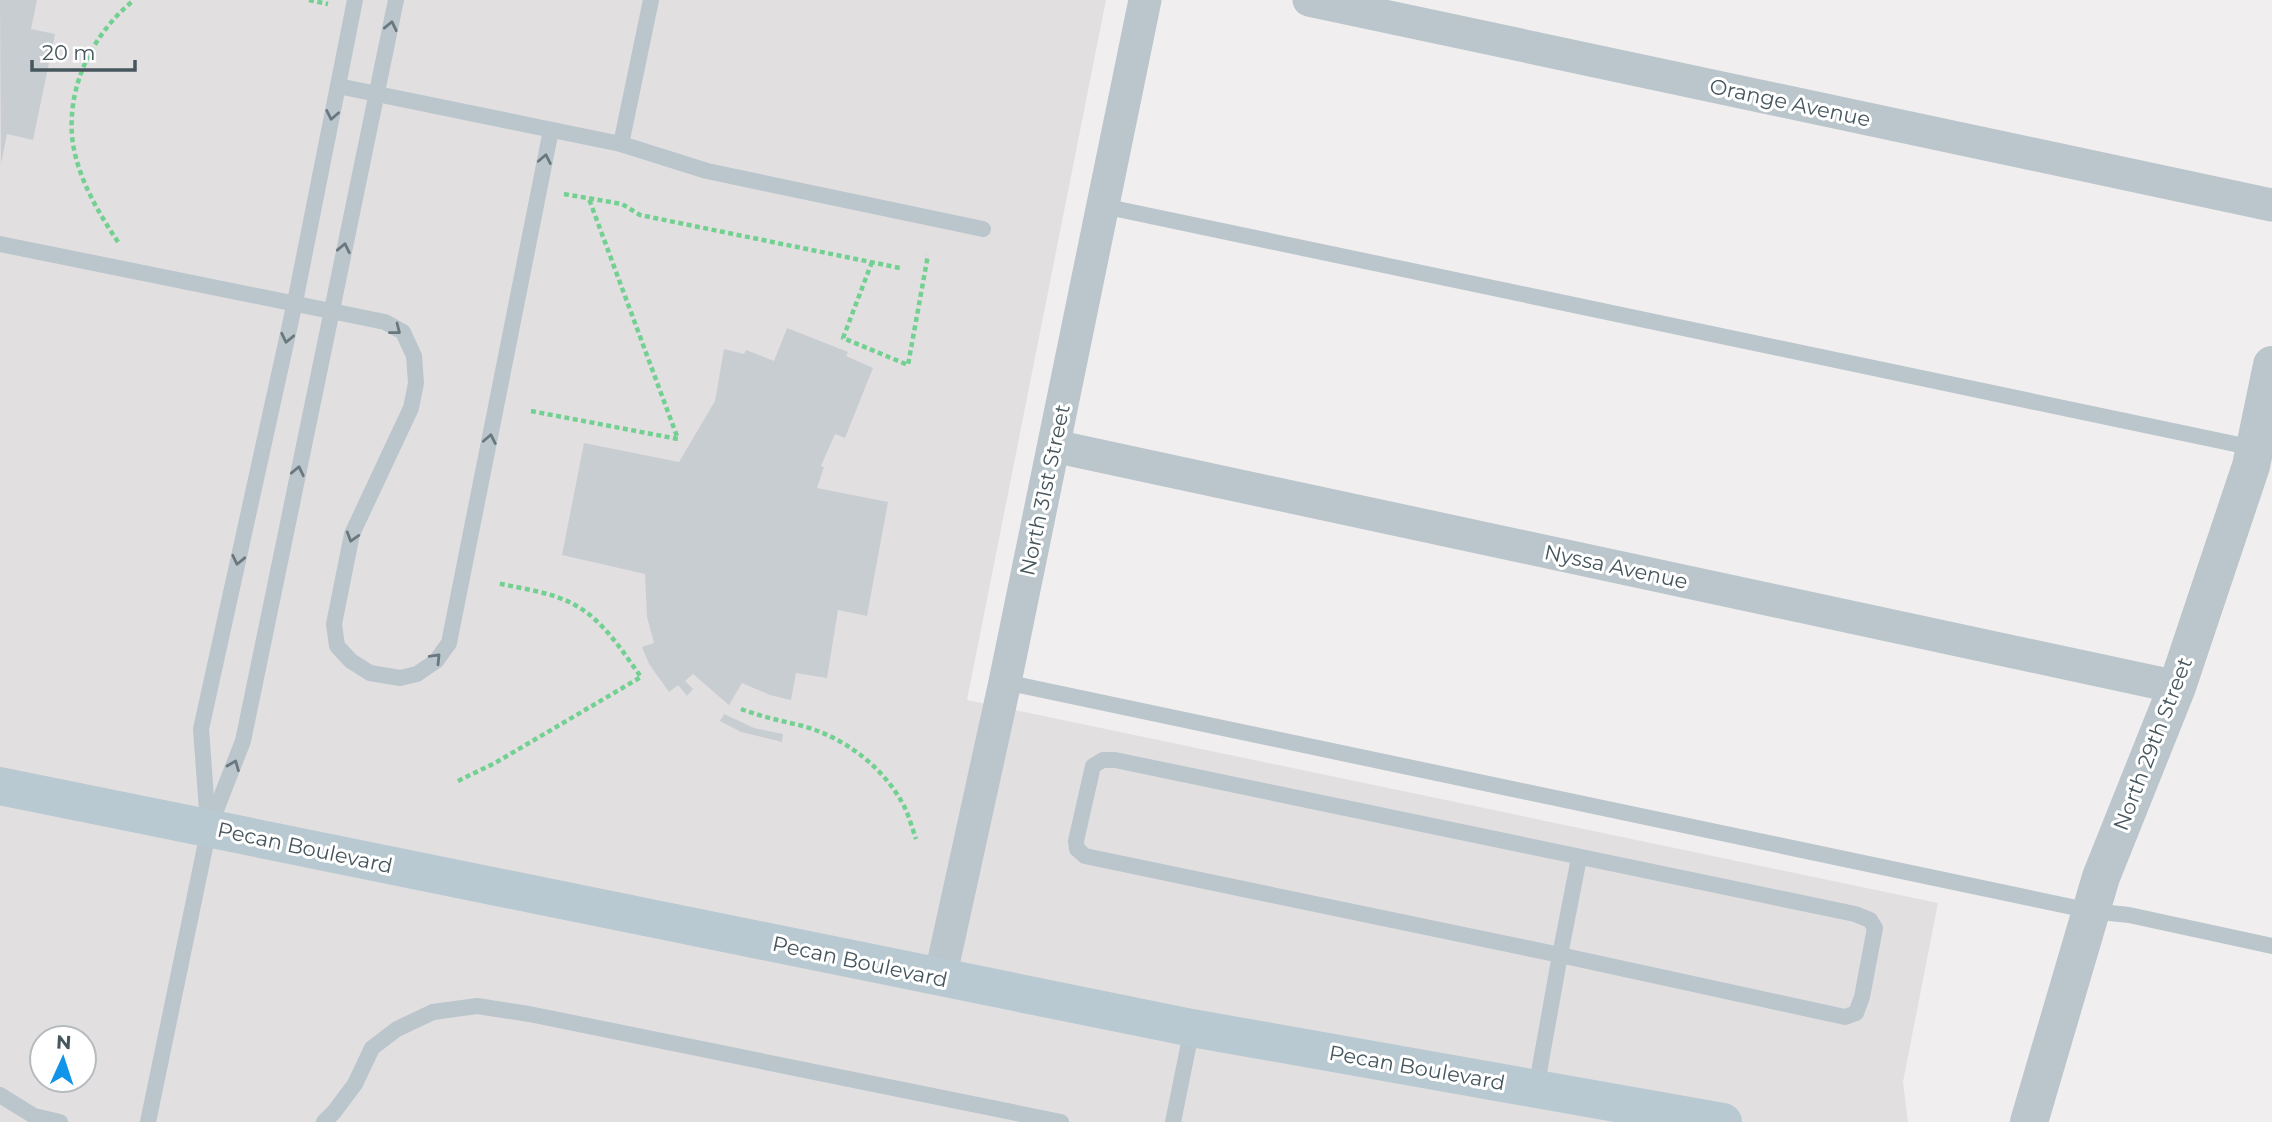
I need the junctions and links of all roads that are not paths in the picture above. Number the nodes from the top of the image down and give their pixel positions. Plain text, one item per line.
1 (355, 0) edge
2 (396, 0) edge
3 (651, 0) edge
4 (1145, 0) edge
5 (1309, 0) edge
6 (338, 86) junction
7 (376, 93) junction
8 (551, 130) junction
9 (621, 144) junction
10 (1103, 205) junction
11 (2272, 205) edge
12 (983, 229) dead end
13 (0, 244) edge
14 (295, 302) junction
15 (331, 311) junction
16 (2272, 365) edge
17 (1054, 446) junction
18 (2255, 448) junction
19 (1005, 682) junction
20 (2177, 687) junction
21 (0, 786) edge
22 (209, 828) junction
23 (1579, 858) junction
24 (2091, 911) junction
25 (2272, 946) edge
26 (1560, 955) junction
27 (940, 978) junction
28 (1192, 1028) junction
29 (1536, 1089) junction
30 (0, 1096) edge
31 (60, 1122) edge
32 (148, 1122) edge
33 (324, 1122) edge
34 (1061, 1122) edge
35 (1173, 1122) edge
36 (1723, 1122) edge
37 (2029, 1122) edge

1 - 6 lane
7 -> 2 lane
3 - 9 lane
4 - 10 street, North 31st Street
5 - 11 street, Orange Avenue
6 - 7 lane
6 -> 14 lane
7 - 8 lane
15 -> 7 lane
8 - 9 lane
15 -> 8 lane
9 - 12 lane
10 - 17 street, North 31st Street
10 - 18 lane
13 - 14 lane
14 - 15 lane
14 -> 22 lane
22 -> 15 lane
16 - 18 street, North 29th Street
17 - 19 street, North 31st Street
17 - 20 street, Nyssa Avenue
18 - 20 street, North 29th Street
19 - 24 lane
19 - 27 street, North 31st Street
20 - 24 street, North 29th Street
21 - 22 main road, Pecan Boulevard
22 - 27 main road, Pecan Boulevard
22 - 32 lane
23 - 26 lane
23 - 26 lane
23 - 26 lane
24 - 25 lane
24 - 37 street, North 29th Street
26 - 29 lane
27 - 28 main road, Pecan Boulevard
28 - 29 main road, Pecan Boulevard
28 - 35 lane
29 - 36 main road, Pecan Boulevard
30 - 31 lane
33 - 34 lane

